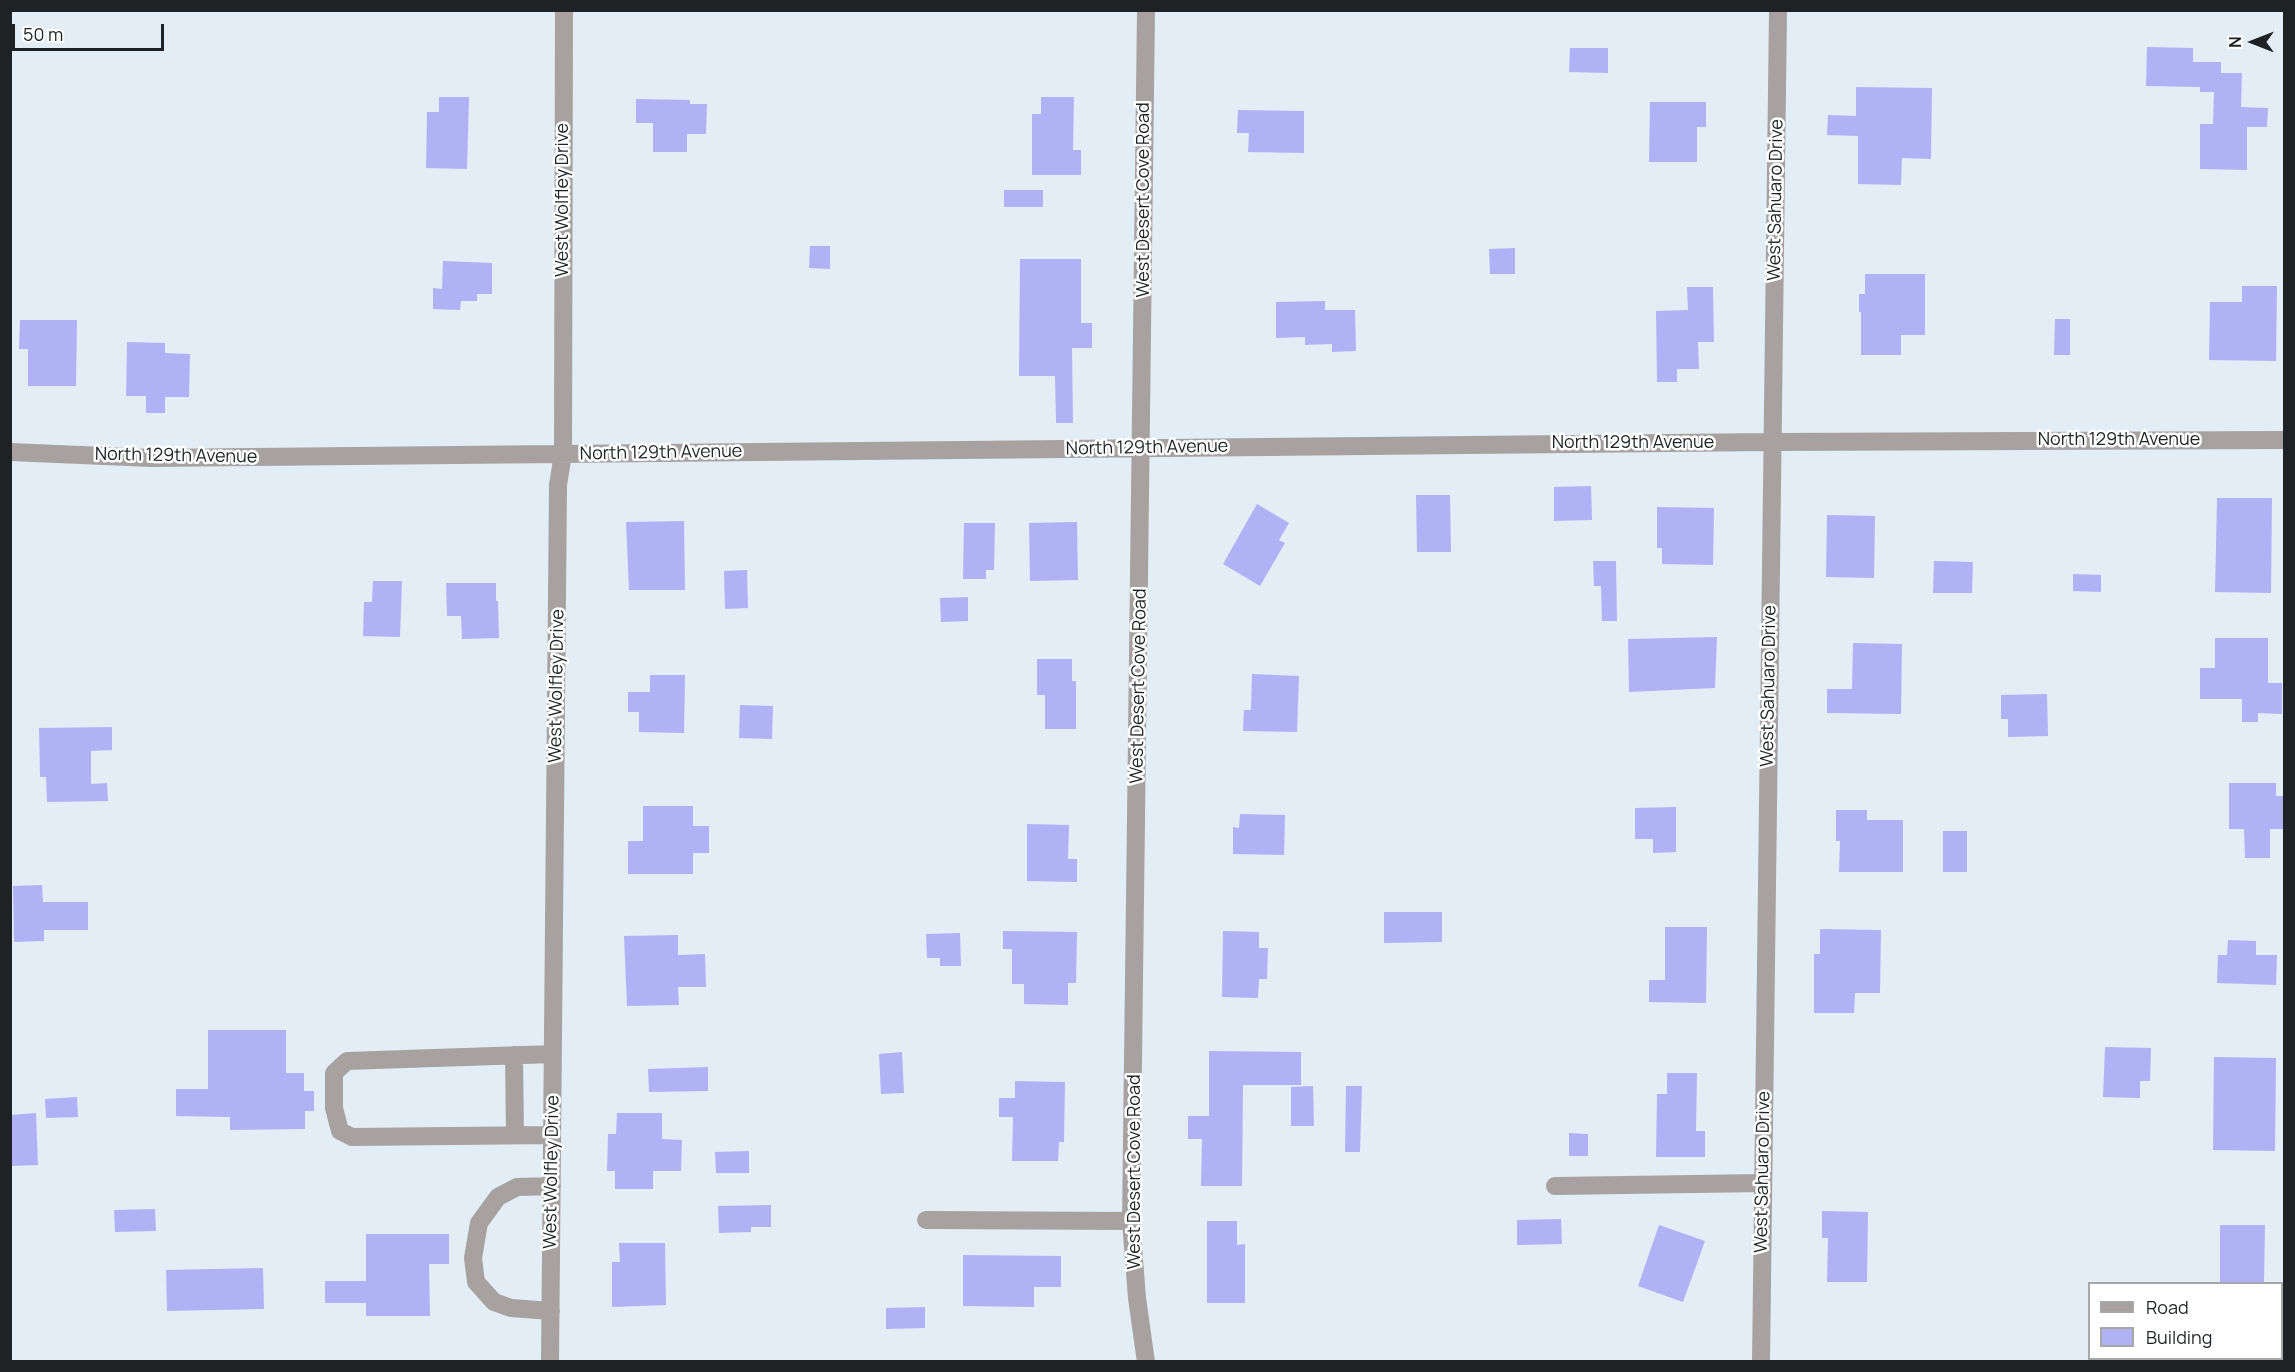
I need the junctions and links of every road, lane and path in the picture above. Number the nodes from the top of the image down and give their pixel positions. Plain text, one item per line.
1 (564, 10) edge
2 (1146, 10) edge
3 (1778, 10) edge
4 (2284, 440) edge
5 (1772, 442) junction
6 (1142, 447) junction
7 (10, 452) edge
8 (563, 454) junction
9 (553, 1054) junction
10 (514, 1056) junction
11 (515, 1135) junction
12 (552, 1135) junction
13 (1763, 1183) junction
14 (552, 1186) junction
15 (1556, 1186) dead end
16 (926, 1220) dead end
17 (1131, 1221) junction
18 (551, 1311) junction
19 (550, 1362) edge
20 (1146, 1362) edge
21 (1761, 1362) edge

1 - 8 street, West Wolfley Drive
2 - 6 street, West Desert Cove Road
3 - 5 street, West Sahuaro Drive
4 - 5 street, North 129th Avenue
5 - 6 street, North 129th Avenue
5 - 13 street, West Sahuaro Drive
6 - 8 street, North 129th Avenue
6 - 17 street, West Desert Cove Road
7 - 8 street, North 129th Avenue
8 - 9 street, West Wolfley Drive
9 - 10 street
9 - 12 street, West Wolfley Drive
10 - 11 street
10 - 11 street
11 - 12 street
12 - 14 street, West Wolfley Drive
13 - 15 street
13 - 21 street, West Sahuaro Drive
14 - 18 street, West Wolfley Drive
14 - 18 street
16 - 17 street
17 - 20 street, West Desert Cove Road
18 - 19 street, West Wolfley Drive

